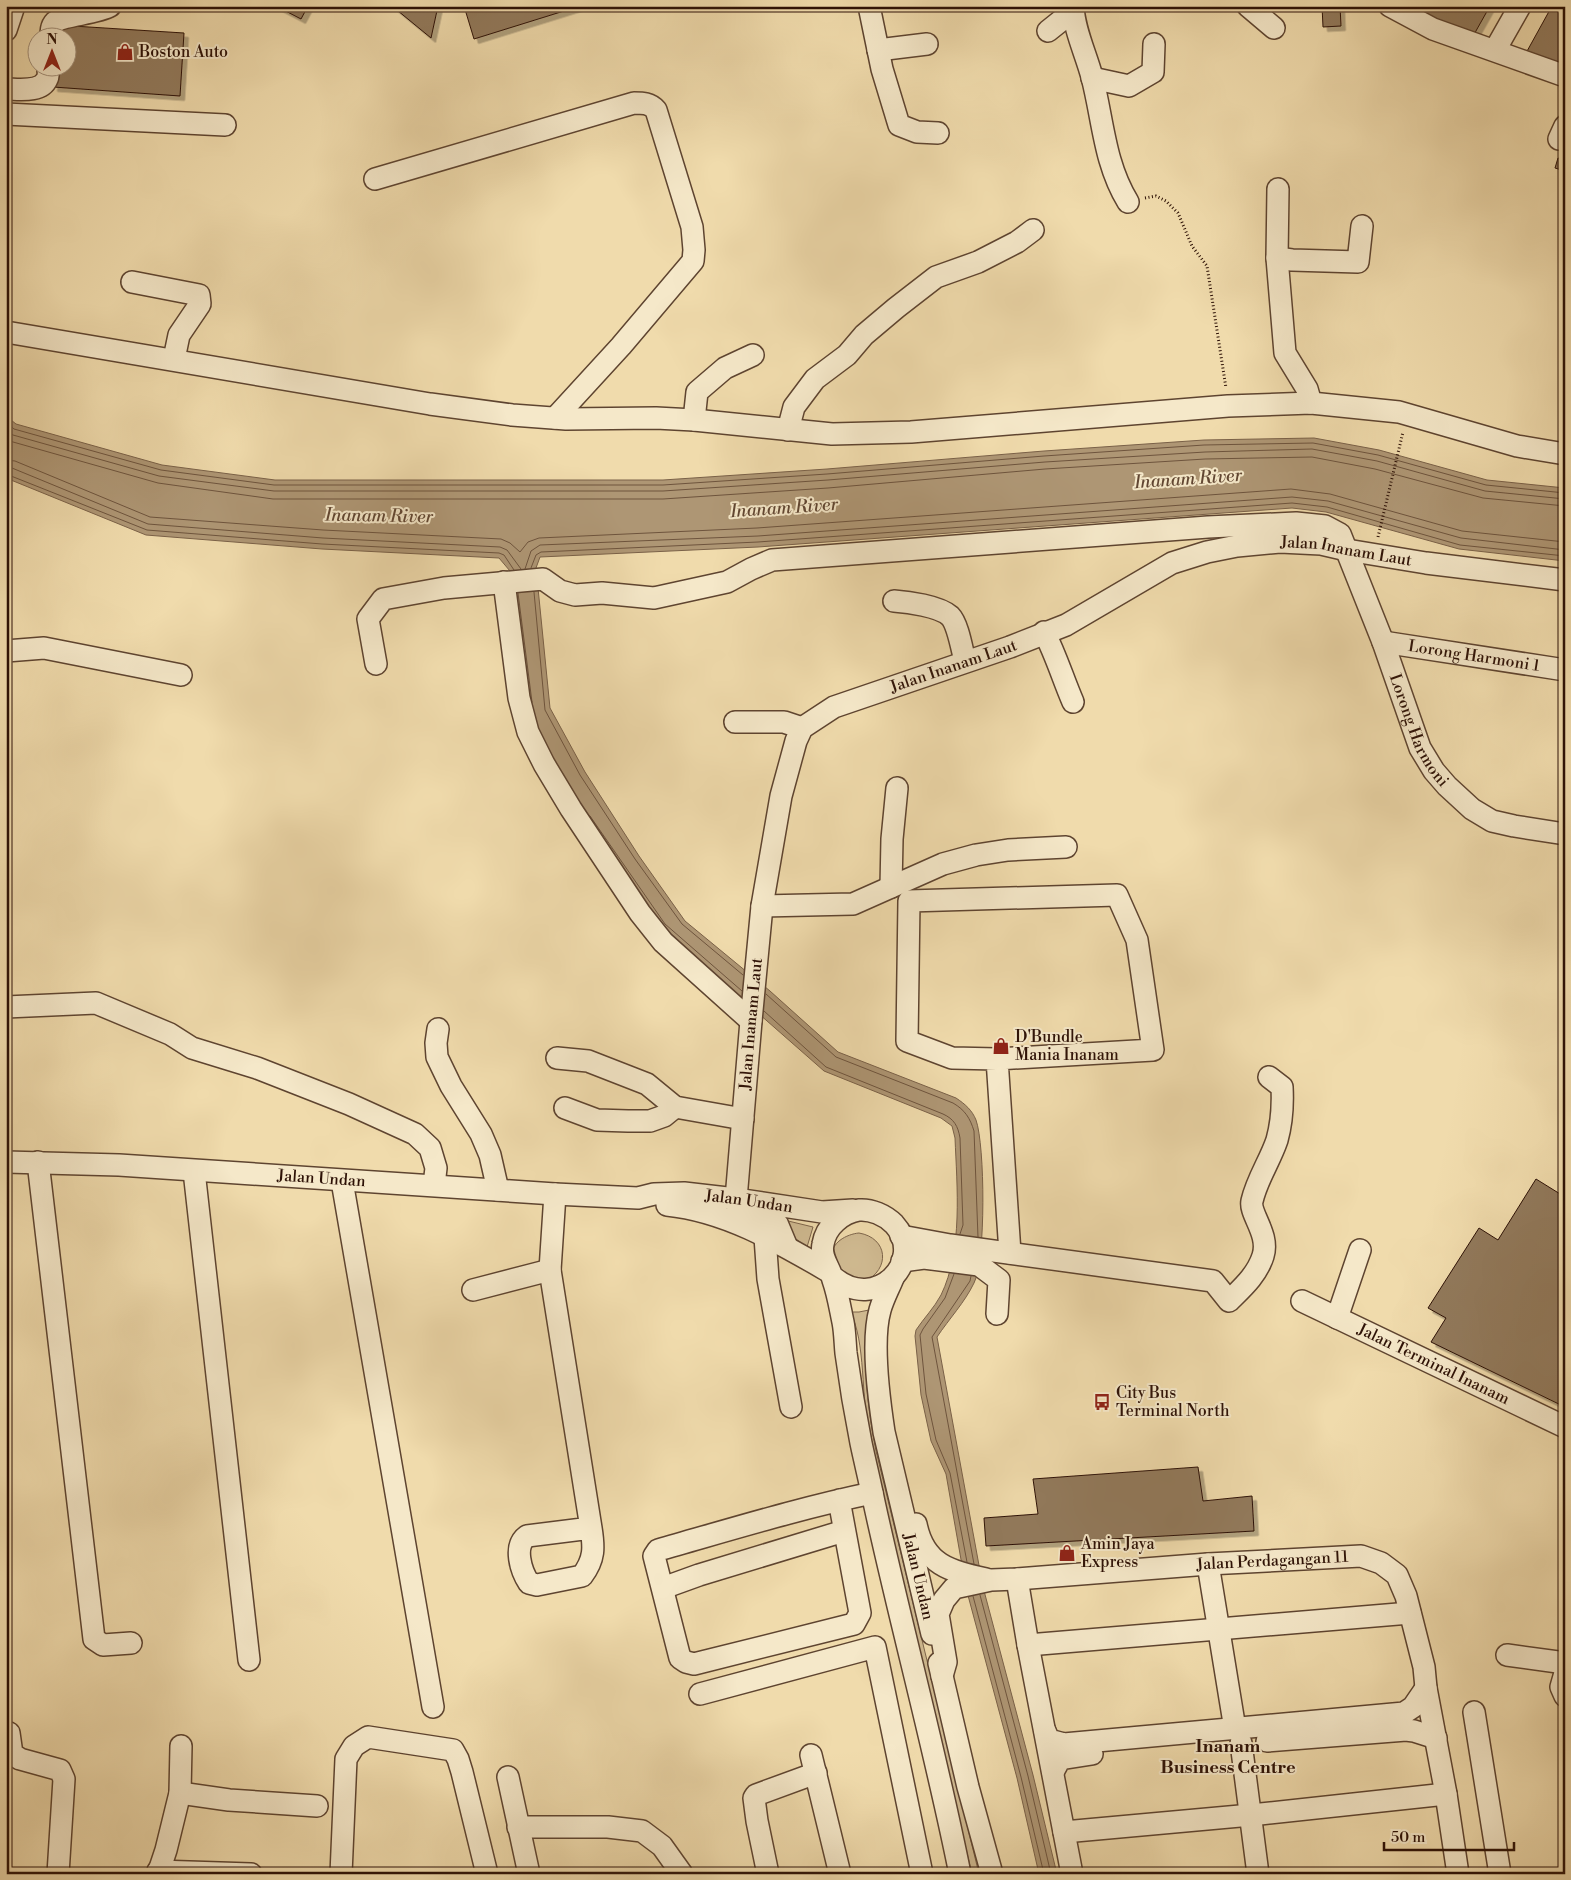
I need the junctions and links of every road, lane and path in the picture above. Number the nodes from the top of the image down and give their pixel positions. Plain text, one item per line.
1 (14, 6) edge
2 (110, 6) edge
3 (869, 6) edge
4 (1248, 6) edge
5 (1390, 6) edge
6 (1520, 6) edge
7 (1073, 9) edge
8 (51, 28) edge
9 (1274, 28) dead end
10 (6, 30) edge
11 (1048, 31) dead end
12 (927, 44) dead end
13 (1154, 44) dead end
14 (878, 50) junction
15 (1495, 50) junction
16 (1565, 76) edge
17 (48, 78) edge
18 (1092, 78) junction
19 (6, 89) edge
20 (6, 114) edge
21 (225, 125) dead end
22 (938, 133) dead end
23 (375, 179) dead end
24 (1278, 189) dead end
25 (1125, 196) joint
26 (1362, 226) dead end
27 (1033, 230) dead end
28 (1277, 258) junction
29 (132, 282) dead end
30 (6, 332) edge
31 (753, 355) dead end
32 (174, 359) junction
33 (1311, 403) junction
34 (1228, 406) junction
35 (556, 418) junction
36 (694, 420) junction
37 (788, 430) junction
38 (1398, 449) dead end
39 (1565, 454) edge
40 (1376, 543) dead end
41 (1346, 550) junction
42 (1565, 580) edge
43 (504, 582) junction
44 (894, 600) dead end
45 (1044, 632) junction
46 (1383, 642) junction
47 (6, 651) edge
48 (965, 661) junction
49 (376, 664) dead end
50 (1565, 670) edge
51 (180, 675) dead end
52 (1073, 702) dead end
53 (735, 722) dead end
54 (802, 728) junction
55 (897, 788) dead end
56 (1565, 834) edge
57 (1066, 847) dead end
58 (891, 887) junction
59 (762, 906) junction
60 (6, 1007) edge
61 (750, 1021) junction
62 (438, 1029) dead end
63 (557, 1058) dead end
64 (997, 1059) junction
65 (1269, 1077) dead end
66 (675, 1107) junction
67 (565, 1108) dead end
68 (743, 1118) junction
69 (6, 1162) edge
70 (38, 1162) junction
71 (194, 1171) junction
72 (342, 1180) junction
73 (434, 1186) junction
74 (498, 1190) junction
75 (555, 1194) junction
76 (638, 1198) junction
77 (736, 1199) junction
78 (861, 1210) junction
79 (765, 1236) junction
80 (901, 1236) junction
81 (788, 1248) junction
82 (1360, 1250) dead end
83 (947, 1253) junction
84 (1010, 1253) junction
85 (981, 1258) junction
86 (898, 1269) junction
87 (550, 1270) junction
88 (831, 1274) junction
89 (473, 1290) dead end
90 (1302, 1301) dead end
91 (997, 1314) dead end
92 (1337, 1318) junction
93 (791, 1407) dead end
94 (1565, 1427) edge
95 (887, 1443) junction
96 (872, 1493) junction
97 (839, 1500) junction
98 (591, 1528) dead end
99 (844, 1532) junction
100 (1208, 1564) junction
101 (1017, 1579) junction
102 (958, 1580) junction
103 (663, 1588) junction
104 (1410, 1613) junction
105 (1219, 1629) junction
106 (907, 1642) junction
107 (130, 1643) dead end
108 (1028, 1644) junction
109 (875, 1647) junction
110 (1507, 1655) dead end
111 (249, 1660) dead end
112 (1565, 1667) edge
113 (1565, 1673) edge
114 (942, 1676) junction
115 (1426, 1688) junction
116 (700, 1694) dead end
117 (1565, 1696) edge
118 (433, 1708) dead end
119 (1474, 1712) dead end
120 (1045, 1731) junction
121 (9, 1733) dead end
122 (1238, 1736) junction
123 (1436, 1738) junction
124 (181, 1746) dead end
125 (1053, 1772) junction
126 (508, 1777) dead end
127 (180, 1793) junction
128 (1446, 1794) junction
129 (318, 1806) dead end
130 (1251, 1815) junction
131 (518, 1827) junction
132 (1064, 1832) junction
133 (158, 1872) edge
134 (58, 1874) edge
135 (251, 1874) edge
136 (341, 1874) edge
137 (487, 1874) edge
138 (528, 1874) edge
139 (682, 1874) edge
140 (768, 1874) edge
141 (840, 1874) edge
142 (922, 1874) edge
143 (960, 1874) edge
144 (992, 1874) edge
145 (1072, 1874) edge
146 (1258, 1874) edge
147 (1458, 1874) edge
148 (1500, 1874) edge

1 - 10 street
2 - 8 street
3 - 14 street
4 - 9 street
5 - 15 street
6 - 15 street
7 - 11 street
7 - 18 street
12 - 14 street
13 - 18 street
14 - 22 street
15 - 16 street
17 - 19 street
18 - 25 street
20 - 21 street
23 - 35 street
24 - 28 street
25 - 34 path
26 - 28 street
27 - 37 street
28 - 33 street
29 - 32 street
30 - 32 street
31 - 36 street
32 - 35 street
33 - 34 street
33 - 39 street
34 - 37 street
35 - 36 street
36 - 37 street
38 - 40 path
41 - 42 street, Jalan Inanam Laut
41 - 43 street, Lorong Harmoni
41 - 45 street, Jalan Inanam Laut
41 - 46 street, Lorong Harmoni
43 - 49 street
43 - 61 street
44 - 48 street
45 - 48 street, Jalan Inanam Laut
45 - 52 street
46 - 50 street, Lorong Harmoni 1
46 - 56 street, Lorong Harmoni
47 - 51 street
48 - 54 street, Jalan Inanam Laut
53 - 54 street
54 - 59 street, Jalan Inanam Laut
55 - 58 street
57 - 58 street
58 - 59 street
59 - 61 street, Jalan Inanam Laut
60 - 73 street
61 - 68 street, Jalan Inanam Laut
62 - 74 street
63 - 66 street
64 - 64 street
64 - 84 street
65 - 84 street
66 - 67 street
66 - 68 street
68 - 77 street, Jalan Inanam Laut
69 - 70 street, Jalan Undan
70 - 71 street, Jalan Undan
70 - 107 street
71 - 72 street, Jalan Undan
71 - 111 street
72 - 73 street, Jalan Undan
72 - 118 street
73 - 74 street, Jalan Undan
74 - 75 street, Jalan Undan
75 - 76 street, Jalan Undan
75 - 87 street
76 - 77 street, Jalan Undan
76 - 79 street, Jalan Undan
77 - 78 street, Jalan Undan
77 - 81 street
78 - 80 street, Jalan Undan
78 - 88 street, Jalan Undan
79 - 81 street, Jalan Undan
79 - 93 street
80 - 83 street
80 - 86 street, Jalan Undan
81 - 88 street, Jalan Undan
82 - 92 street
83 - 85 street
83 - 86 street
84 - 85 street
85 - 91 street
86 - 88 street, Jalan Undan
86 - 95 street, Jalan Undan
87 - 89 street
87 - 98 street
88 - 96 street, Jalan Undan
90 - 92 street, Jalan Terminal Inanam
92 - 94 street, Jalan Terminal Inanam
95 - 102 street
95 - 114 street, Jalan Undan
96 - 97 street
96 - 106 street, Jalan Undan
97 - 99 street
97 - 103 street
99 - 103 street
99 - 103 street
100 - 101 street, Jalan Perdagangan 11
100 - 104 street, Jalan Perdagangan 11
100 - 105 street
101 - 102 street, Jalan Perdagangan 11
101 - 108 street
102 - 114 street
104 - 105 street
104 - 115 street, Jalan Perdagangan 11
105 - 108 street
105 - 122 street
106 - 109 street
106 - 143 street, Jalan Undan
108 - 120 street
109 - 116 street
109 - 142 street
110 - 112 street
113 - 117 street
114 - 144 street, Jalan Undan
115 - 122 street
115 - 123 street, Jalan Perdagangan 11
119 - 148 street
120 - 122 street
120 - 125 street
121 - 134 street
122 - 123 street
122 - 125 street
122 - 130 street
123 - 128 street, Jalan Perdagangan 11
124 - 127 street
125 - 132 street
126 - 131 street
127 - 129 street
127 - 133 street
128 - 130 street
128 - 147 street, Jalan Perdagangan 11
130 - 132 street
130 - 146 street
131 - 138 street
131 - 139 street
132 - 145 street
133 - 135 street
136 - 137 street
140 - 141 street

